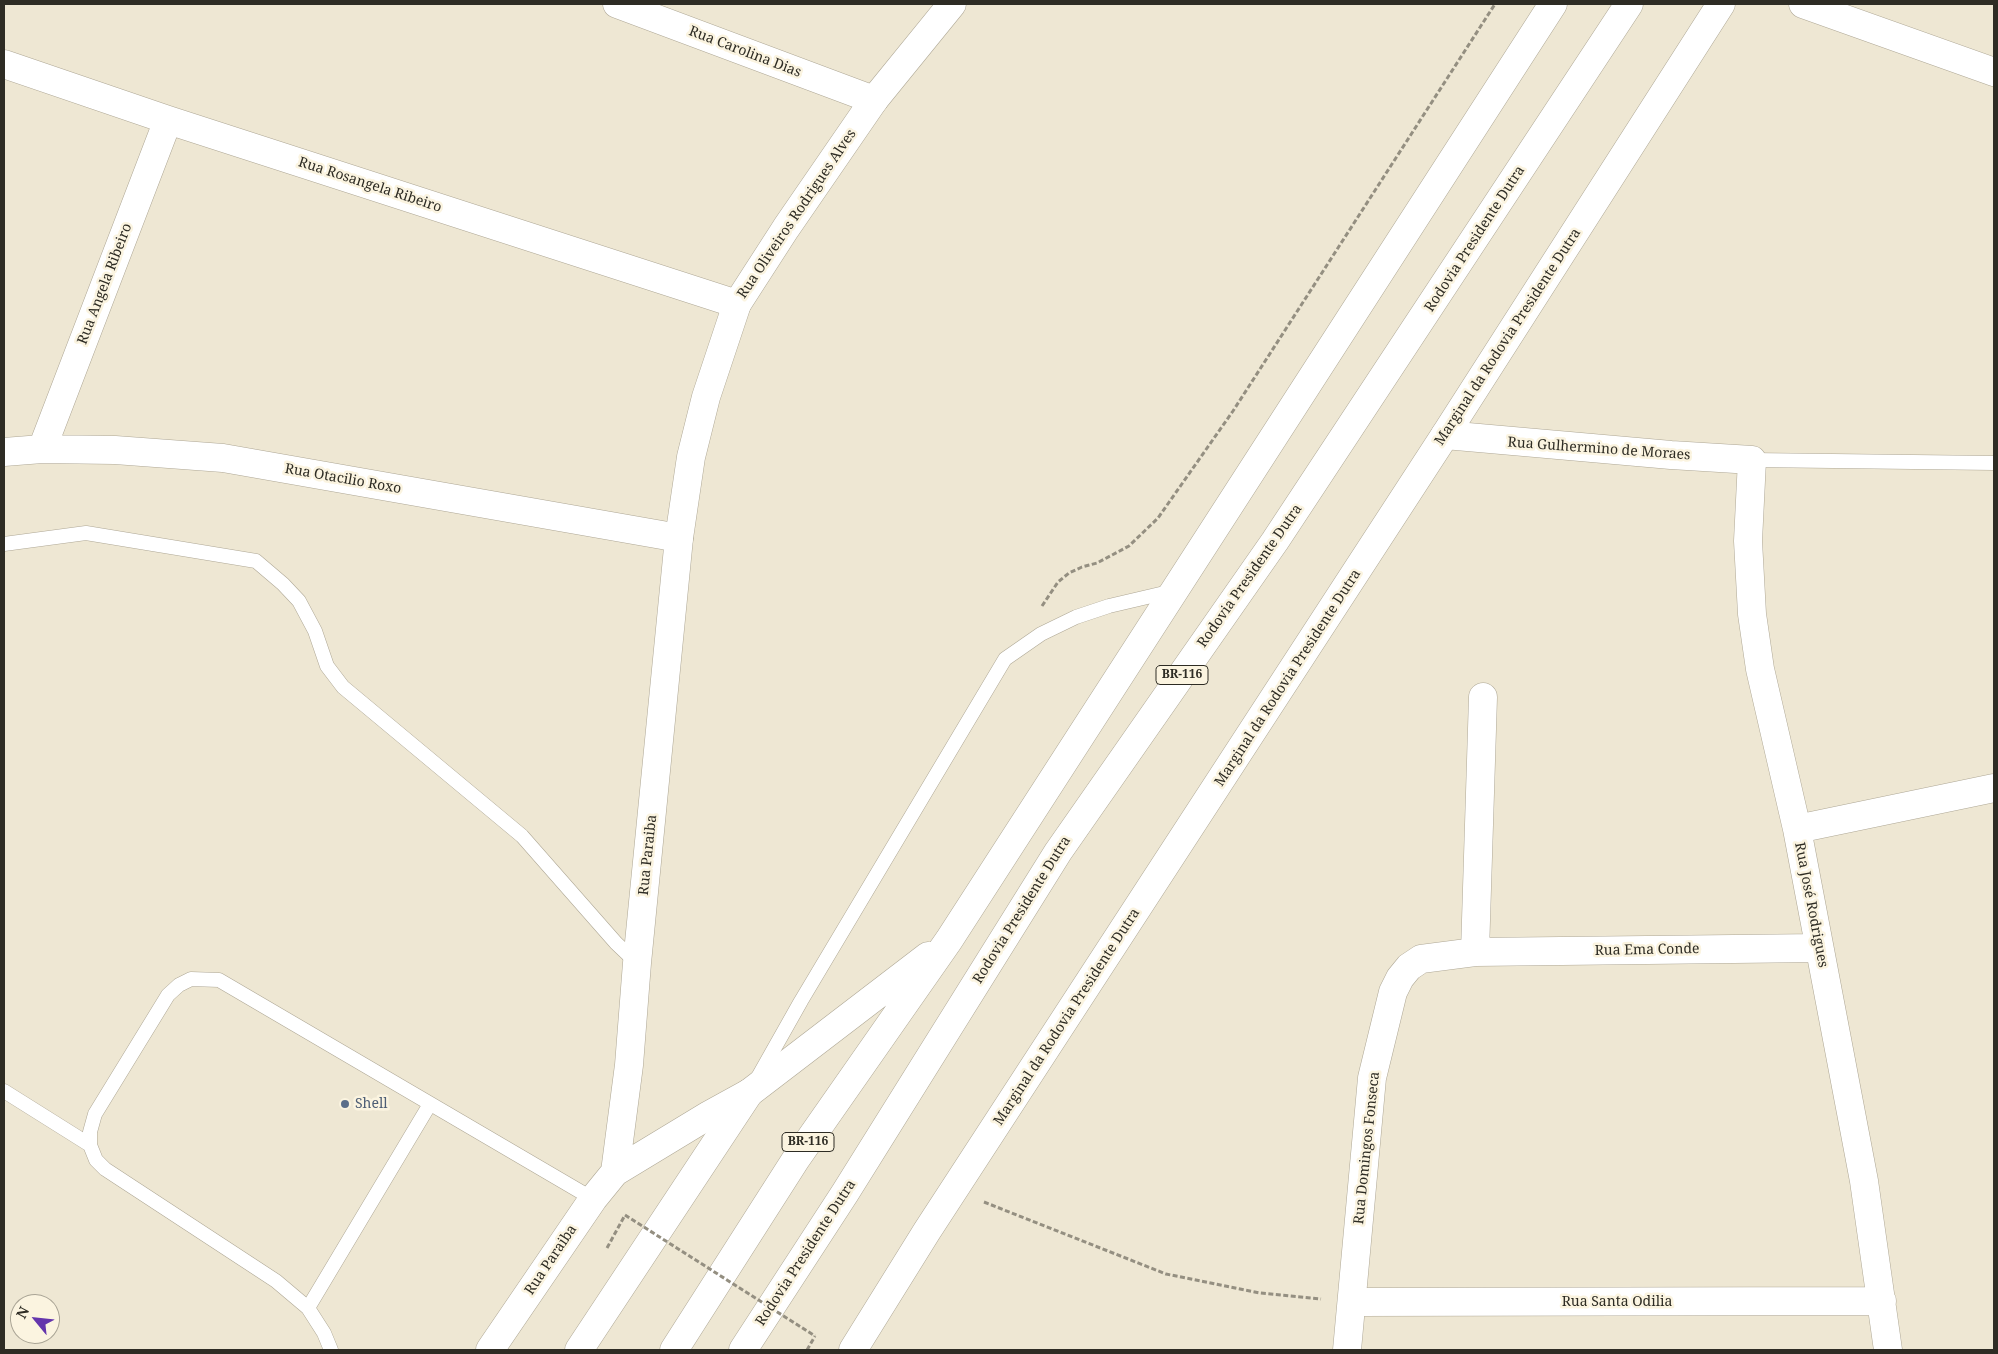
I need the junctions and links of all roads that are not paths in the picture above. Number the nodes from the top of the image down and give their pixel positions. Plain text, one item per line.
1 (617, 4) edge
2 (952, 4) edge
3 (1553, 4) edge
4 (1629, 4) edge
5 (1721, 4) edge
6 (1803, 4) edge
7 (4, 64) edge
8 (1994, 72) edge
9 (874, 100) junction
10 (168, 120) junction
11 (738, 304) junction
12 (1445, 435) junction
13 (42, 449) junction
14 (4, 452) edge
15 (1752, 460) junction
16 (1994, 464) edge
17 (680, 538) junction
18 (4, 544) edge
19 (1174, 591) junction
20 (1483, 698) dead end
21 (1994, 788) edge
22 (1796, 828) junction
23 (949, 940) junction
24 (1819, 948) junction
25 (1475, 952) junction
26 (1421, 959) joint
27 (637, 962) junction
28 (4, 1091) edge
29 (749, 1093) junction
30 (430, 1104) junction
31 (90, 1145) junction
32 (615, 1172) junction
33 (594, 1198) junction
34 (1882, 1301) junction
35 (1353, 1302) junction
36 (308, 1308) junction
37 (331, 1350) edge
38 (490, 1350) edge
39 (579, 1350) edge
40 (674, 1350) edge
41 (742, 1350) edge
42 (853, 1350) edge
43 (1347, 1350) edge
44 (1888, 1350) edge

1 - 9 main road, Rua Carolina Dias
2 - 9 main road, Rua Oliveiros Rodrigues Alves
3 - 19 main road, BR-116
4 - 41 main road, Rodovia Presidente Dutra / BR-116
5 - 12 main road, Marginal da Rodovia Presidente Dutra
6 - 8 main road
7 - 10 main road, Rua Rosangela Ribeiro
9 - 11 main road, Rua Oliveiros Rodrigues Alves
10 - 11 main road, Rua Rosangela Ribeiro
10 - 13 main road, Rua Angela Ribeiro
11 - 17 main road, Rua Oliveiros Rodrigues Alves
12 - 15 main road, Rua Gulhermino de Moraes
12 - 42 main road, Marginal da Rodovia Presidente Dutra
13 - 14 main road, Rua Otacilio Roxo
13 - 17 main road, Rua Otacilio Roxo
15 - 16 lane
15 - 22 main road, Rua José Rodrigues
17 - 27 main road, Rua Paraiba
18 - 27 lane
19 - 23 main road, BR-116
19 - 29 lane
20 - 25 main road
21 - 22 main road
22 - 24 main road, Rua José Rodrigues
23 - 29 main road
23 - 40 main road, BR-116
24 - 25 main road, Rua Ema Conde
24 - 34 main road, Rua José Rodrigues
25 - 26 main road, Rua Ema Conde
26 - 35 main road, Rua Domingos Fonseca
27 - 32 main road, Rua Paraiba
28 - 31 lane
29 - 32 main road, Rua Paraiba
29 - 39 main road
30 - 31 lane
30 - 33 lane
30 - 36 lane
31 - 36 lane
32 - 33 main road, Rua Paraiba
33 - 38 main road, Rua Paraiba
34 - 35 main road, Rua Santa Odilia
34 - 44 main road, Rua José Rodrigues
35 - 43 main road, Rua Domingos Fonseca
36 - 37 lane

